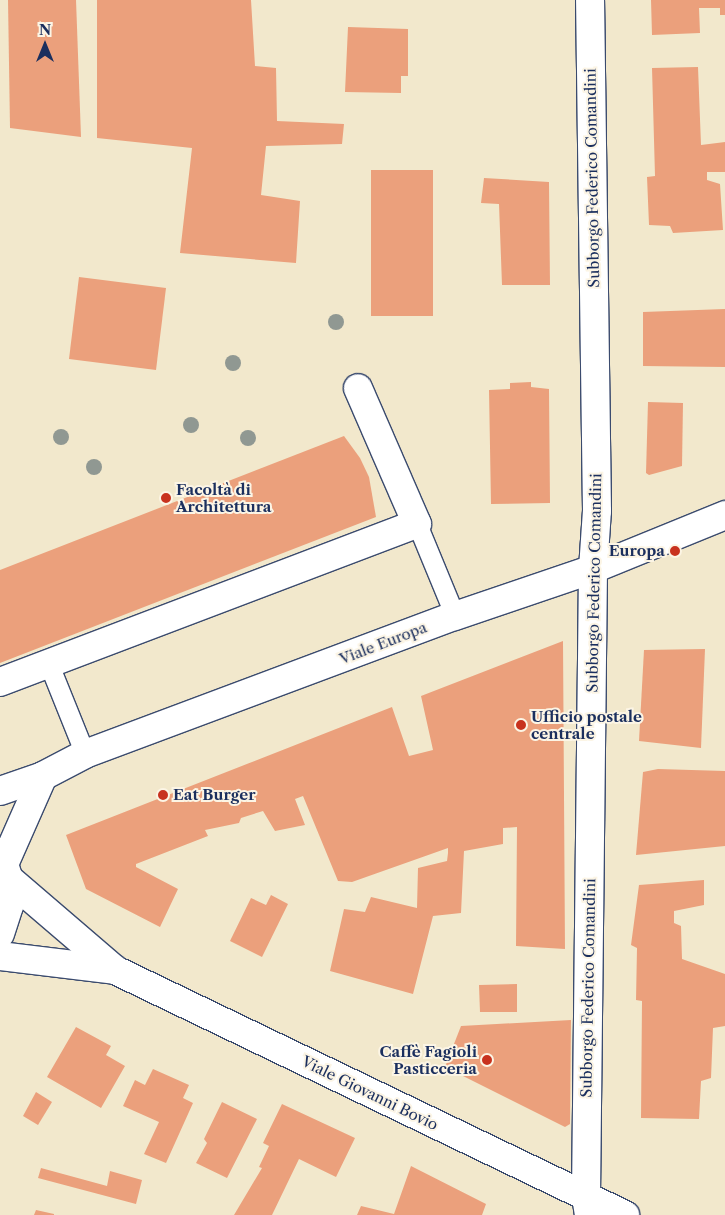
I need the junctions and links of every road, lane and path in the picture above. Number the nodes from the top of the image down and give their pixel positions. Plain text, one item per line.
1 (590, 0) edge
2 (358, 388) dead end
3 (725, 515) edge
4 (417, 524) junction
5 (594, 568) junction
6 (455, 616) junction
7 (48, 662) junction
8 (0, 682) edge
9 (86, 754) junction
10 (43, 776) junction
11 (0, 791) edge
12 (5, 864) edge
13 (0, 934) edge
14 (0, 956) edge
15 (115, 970) junction
16 (588, 1206) edge
17 (625, 1215) edge

1 - 5 street, Subborgo Federico Comandini
2 - 4 street
3 - 5 street, Viale Europa
4 - 6 lane
4 - 7 street
5 - 6 street, Viale Europa
5 - 16 street, Subborgo Federico Comandini
6 - 9 street, Viale Europa
7 - 8 street
7 - 9 lane
9 - 10 street, Viale Europa
10 - 11 street, Viale Europa
10 - 12 street
12 - 13 street
12 - 15 street, Viale Giovanni Bovio
14 - 15 street, Viale Giovanni Bovio
15 - 16 street, Viale Giovanni Bovio
16 - 17 street, Viale Giovanni Bovio

